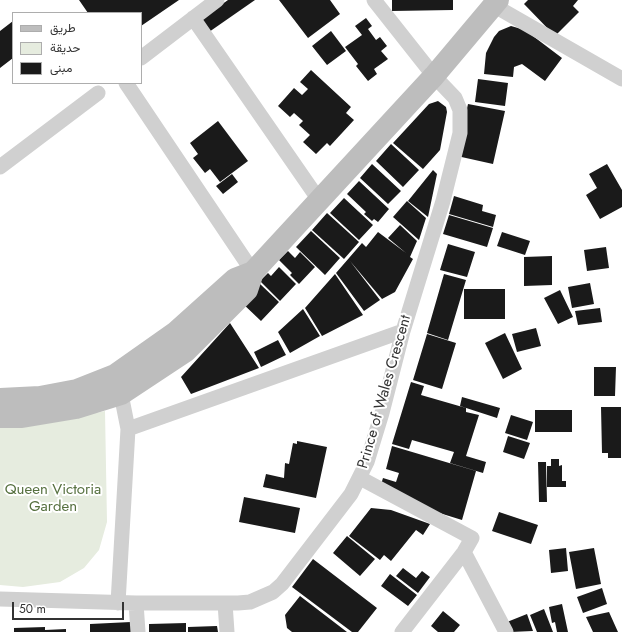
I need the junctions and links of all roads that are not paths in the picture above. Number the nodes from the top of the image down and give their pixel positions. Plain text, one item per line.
1 (217, 0) edge
2 (374, 0) edge
3 (496, 2) edge
4 (193, 18) junction
5 (142, 57) edge
6 (434, 76) junction
7 (622, 79) edge
8 (127, 84) edge
9 (98, 93) dead end
10 (0, 167) edge
11 (319, 200) junction
12 (253, 272) junction
13 (403, 331) junction
14 (118, 385) junction
15 (0, 399) edge
16 (0, 418) edge
17 (128, 429) junction
18 (360, 478) junction
19 (464, 552) junction
20 (0, 599) edge
21 (118, 603) junction
22 (136, 603) junction
23 (226, 603) junction
24 (138, 632) edge
25 (226, 632) edge
26 (402, 632) edge
27 (506, 632) edge

1 - 4 street
2 - 6 street
3 - 6 main road
3 - 7 street
4 - 5 street
4 - 11 street
6 - 11 main road
6 - 13 street, Prince of Wales Crescent
8 - 12 street
9 - 10 street
11 - 12 main road
12 - 14 main road
13 - 17 street
13 - 18 street, Prince of Wales Crescent
14 - 15 main road
14 - 16 main road
14 - 17 street
17 - 21 street
18 - 19 street
18 - 23 street, Prince of Wales Crescent
19 - 26 street
19 - 27 street
20 - 21 street, Prince of Wales Crescent
21 - 22 street, Prince of Wales Crescent
22 - 23 street, Prince of Wales Crescent
22 - 24 street
23 - 25 street

